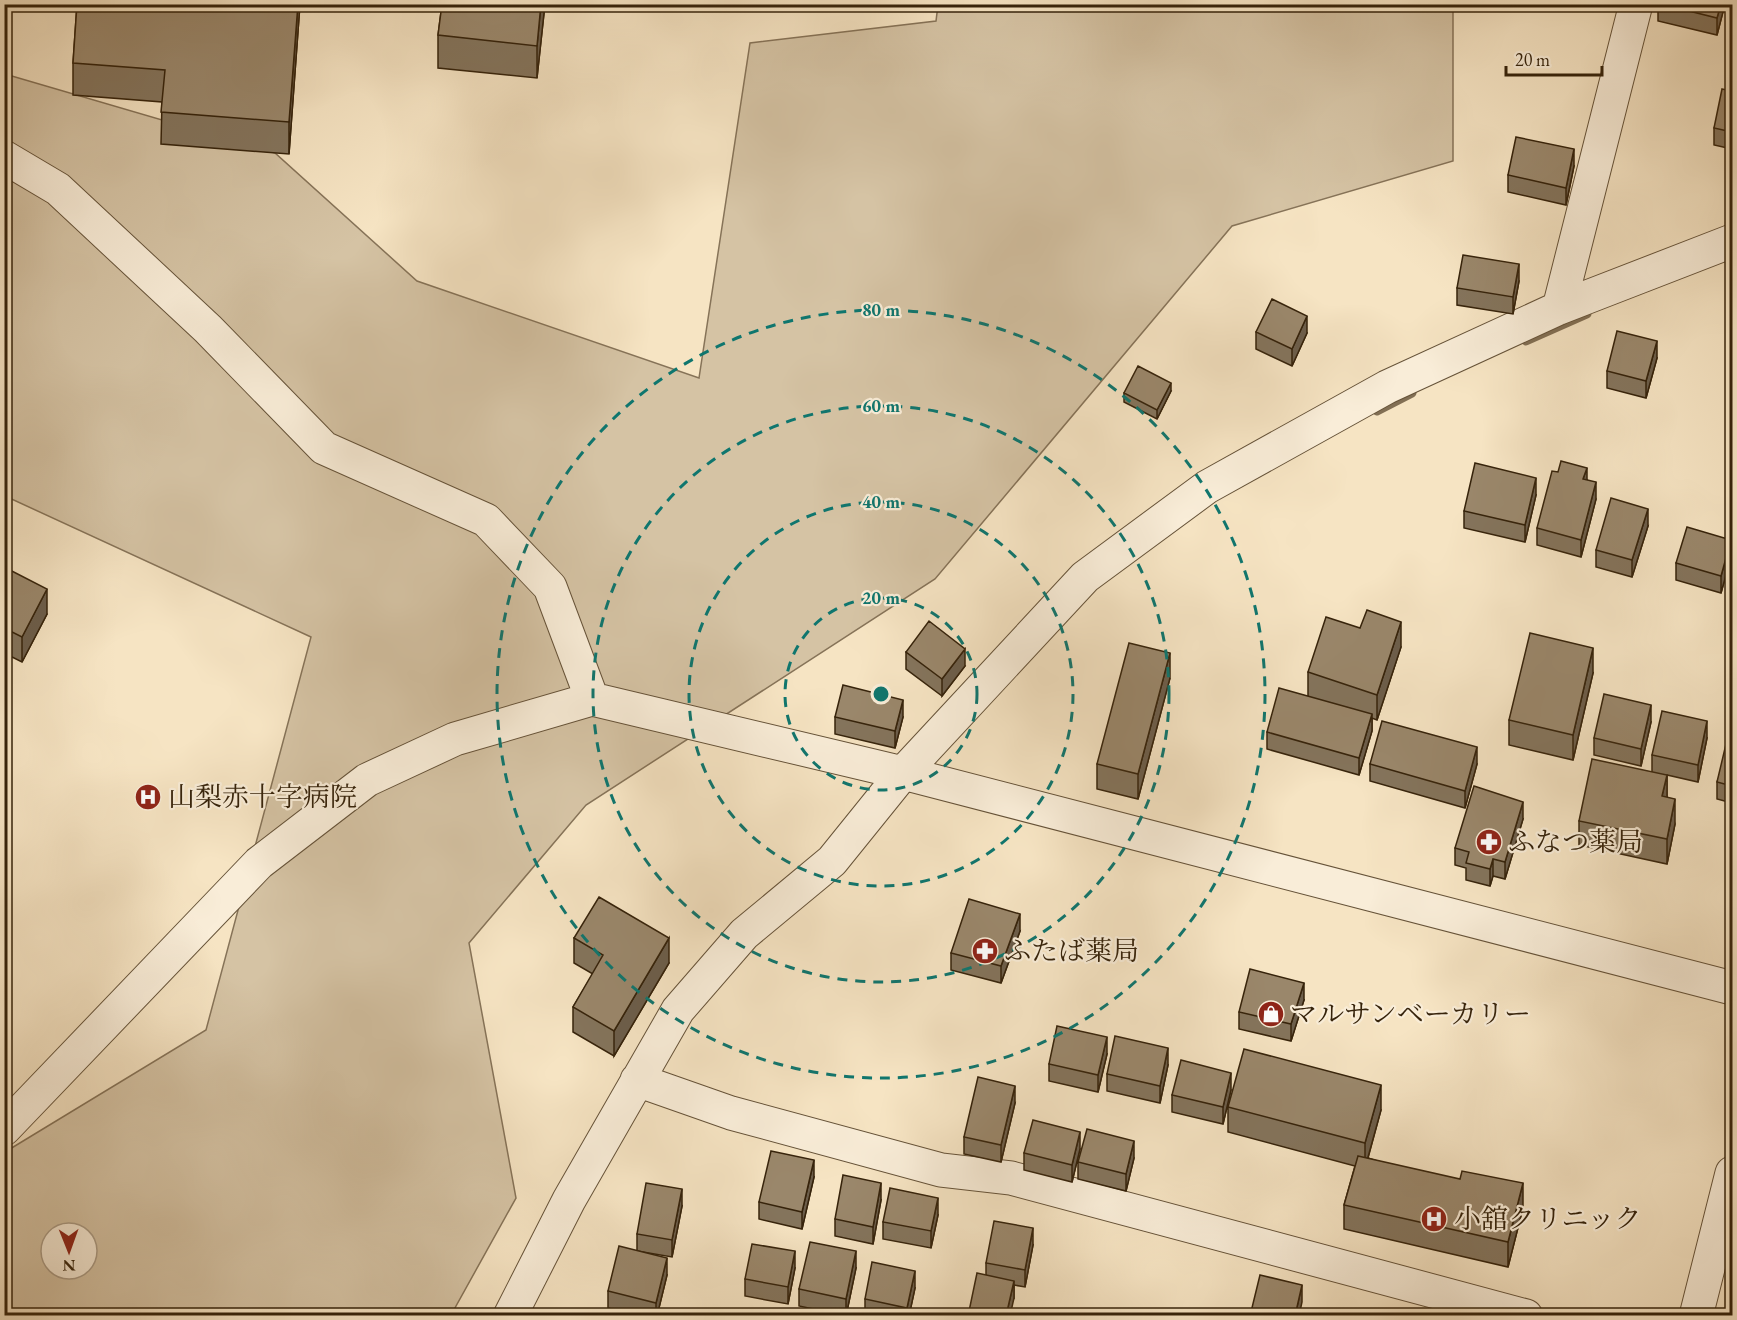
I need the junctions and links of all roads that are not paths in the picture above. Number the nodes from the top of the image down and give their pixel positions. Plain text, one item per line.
1 (1636, 4) edge
2 (4, 157) edge
3 (1732, 241) edge
4 (1559, 308) junction
5 (592, 699) junction
6 (903, 773) junction
7 (1732, 988) edge
8 (637, 1080) junction
9 (4, 1130) edge
10 (1732, 1173) edge
11 (510, 1316) edge
12 (1526, 1316) edge
13 (1696, 1316) edge

1 - 4 street
2 - 5 street
3 - 4 street
4 - 6 street
5 - 6 street
5 - 9 street
6 - 7 street
6 - 8 street
8 - 11 street
8 - 12 street
10 - 13 street

